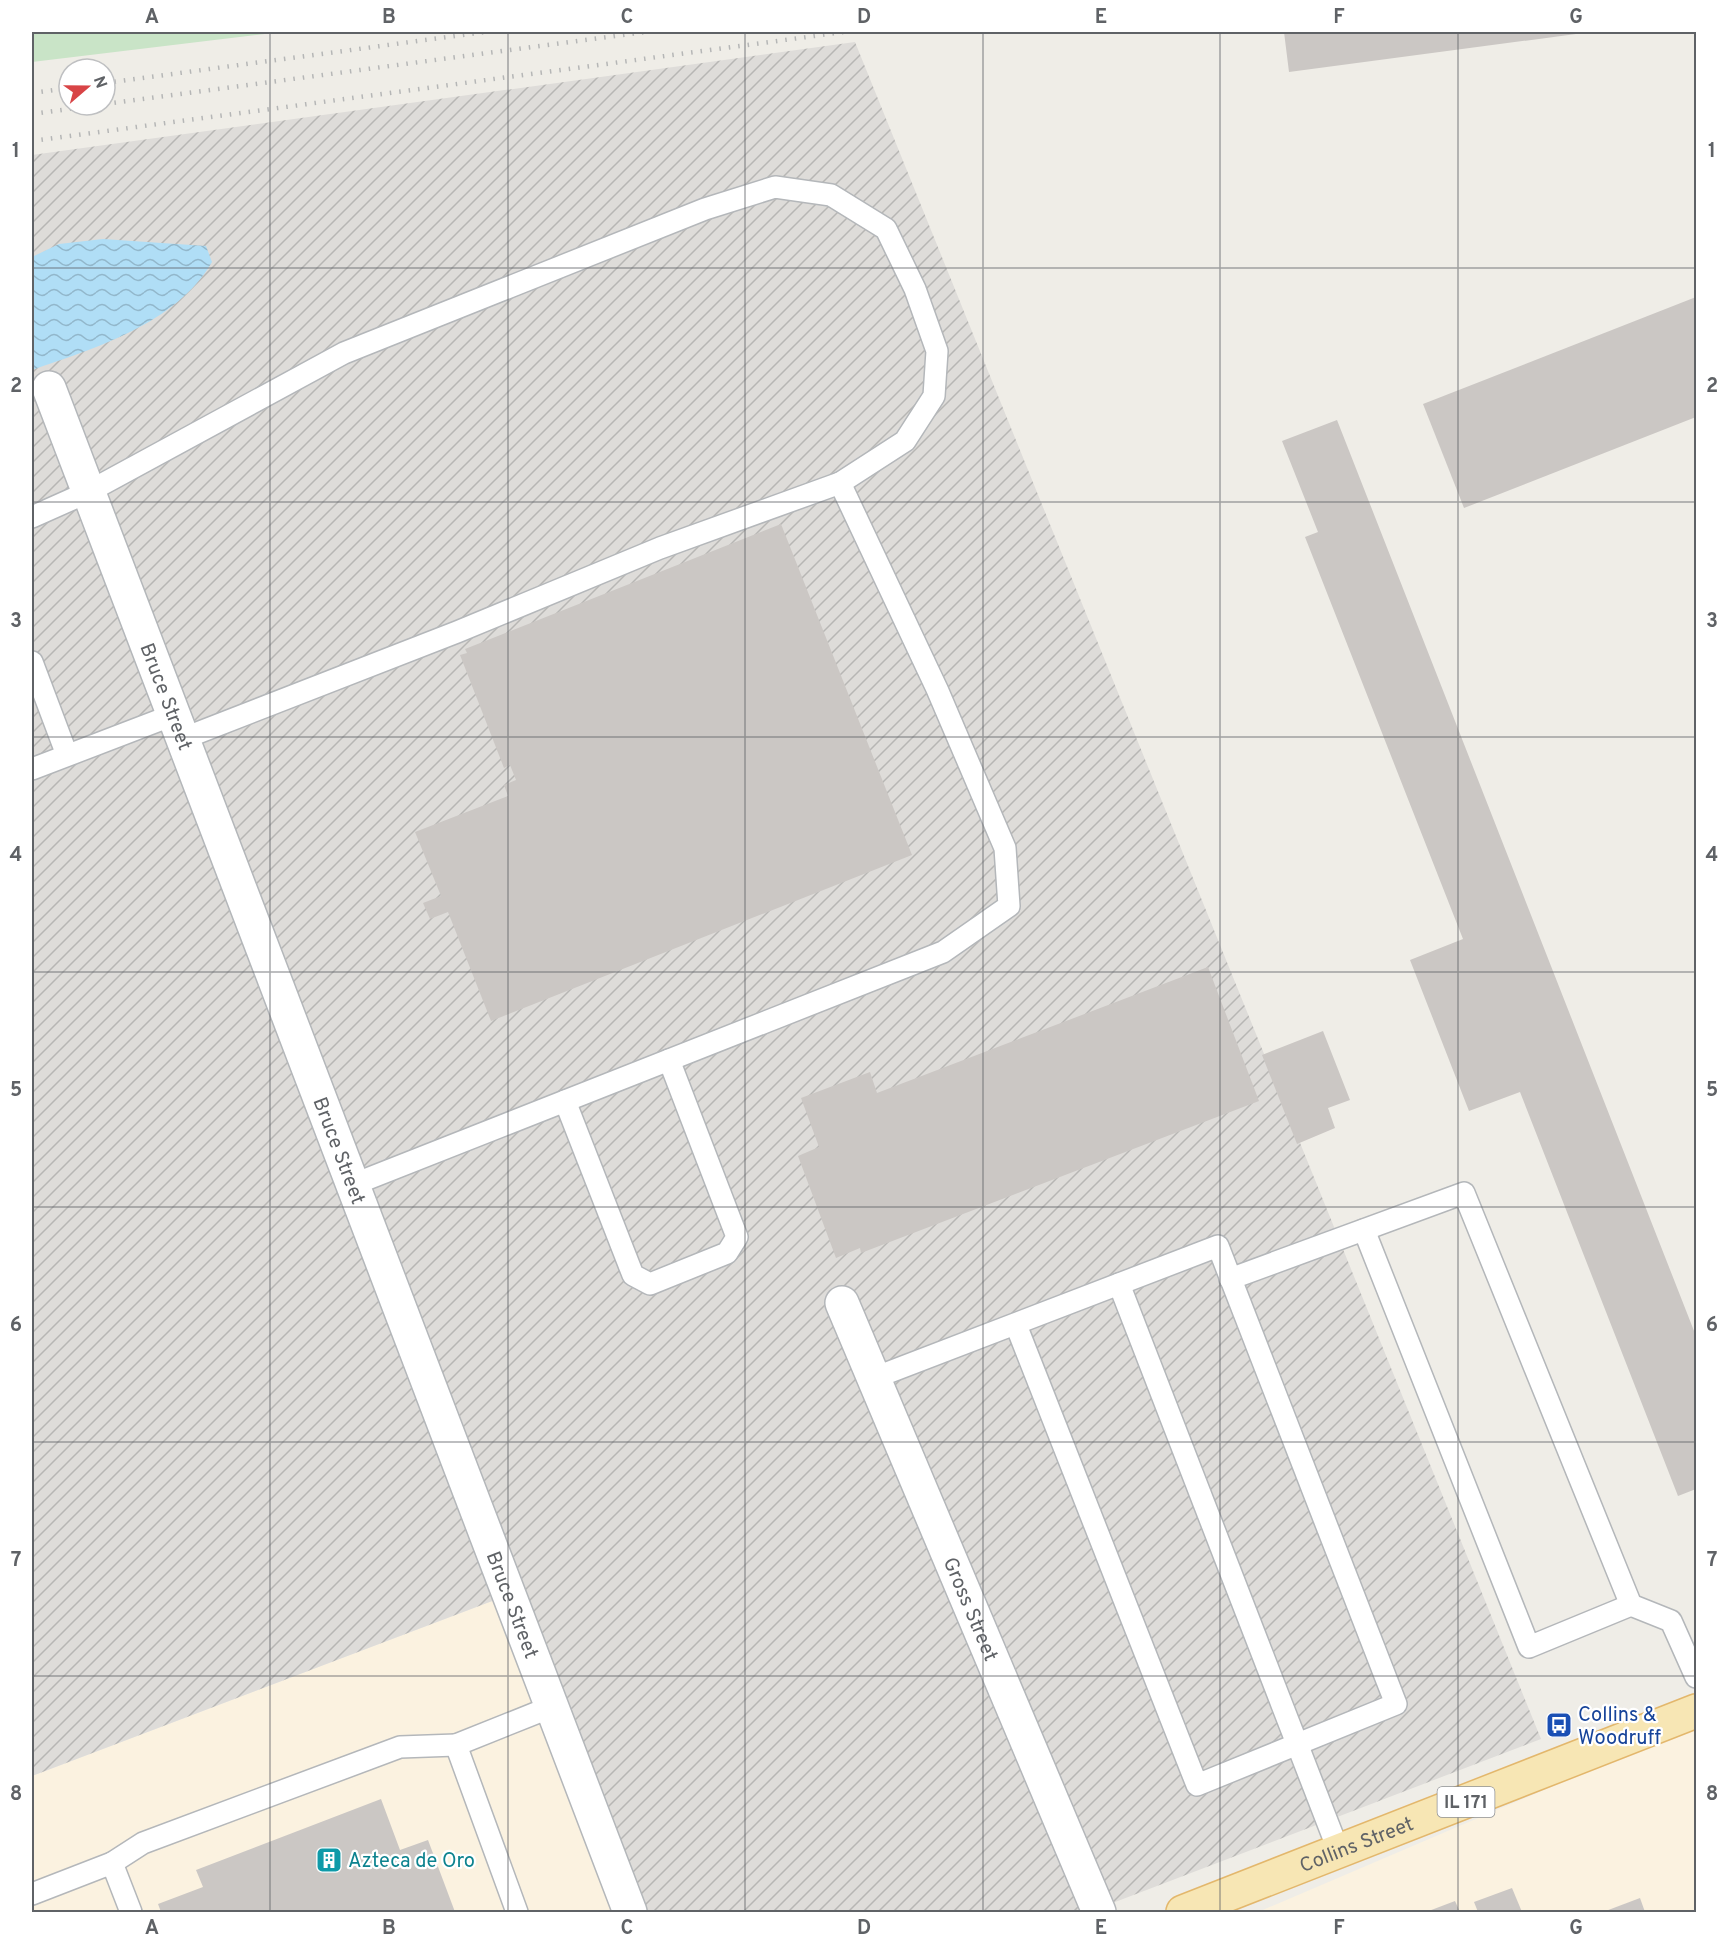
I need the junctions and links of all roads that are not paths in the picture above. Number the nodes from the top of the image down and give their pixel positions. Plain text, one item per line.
1 (49, 388) dead end
2 (840, 483) junction
3 (88, 492) junction
4 (32, 517) edge
5 (32, 662) edge
6 (178, 727) junction
7 (67, 755) junction
8 (32, 769) edge
9 (669, 1060) junction
10 (565, 1101) junction
11 (352, 1185) junction
12 (1364, 1230) junction
13 (1230, 1279) junction
14 (1119, 1284) junction
15 (842, 1304) dead end
16 (1016, 1325) junction
17 (874, 1378) junction
18 (1631, 1605) junction
19 (1696, 1677) edge
20 (551, 1707) junction
21 (1696, 1711) edge
22 (456, 1745) junction
23 (1296, 1746) junction
24 (1339, 1852) junction
25 (112, 1863) junction
26 (32, 1894) edge
27 (1197, 1910) edge
28 (131, 1912) edge
29 (517, 1912) edge
30 (630, 1912) edge
31 (1099, 1912) edge

1 - 3 street, Bruce Street
2 - 3 lane
2 - 6 lane
2 - 9 lane
3 - 4 lane
3 - 6 street, Bruce Street
5 - 7 lane
6 - 7 lane
6 - 11 street, Bruce Street
7 - 8 lane
9 - 10 lane
9 - 10 lane
10 - 11 lane
11 - 20 street, Bruce Street
12 - 13 lane
12 - 18 lane
12 - 18 lane
13 - 14 lane
13 - 23 lane
14 - 16 lane
14 - 23 lane
15 - 17 street, Gross Street
16 - 17 lane
16 - 23 lane
17 - 31 street, Gross Street
18 - 19 lane
20 - 22 lane
20 - 30 street, Bruce Street
21 - 24 main road, Collins Street / IL 171
22 - 25 lane
22 - 29 lane
23 - 24 lane
24 - 27 main road, Collins Street / IL 171
25 - 26 lane
25 - 28 lane

